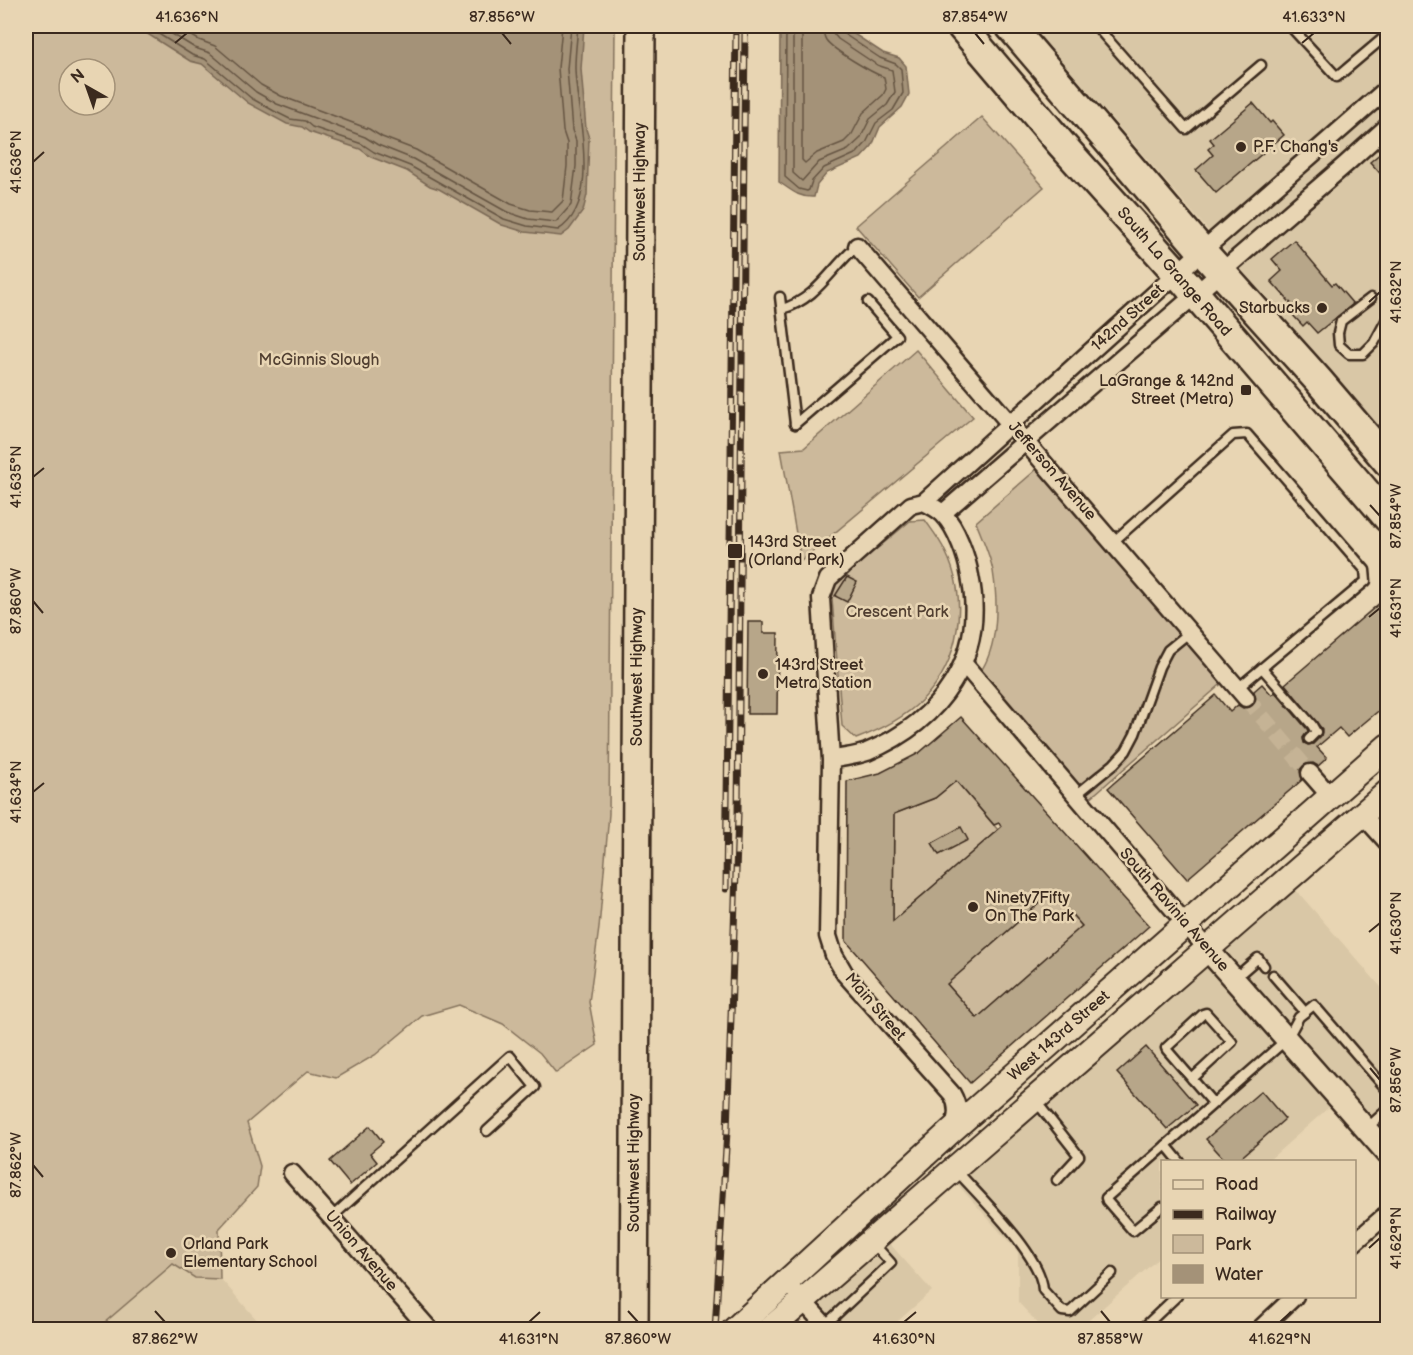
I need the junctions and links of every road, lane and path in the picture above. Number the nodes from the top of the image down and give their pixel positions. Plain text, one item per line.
1 (641, 26) edge
2 (961, 26) edge
3 (1010, 26) edge
4 (1096, 26) edge
5 (1290, 26) edge
6 (1388, 34) edge
7 (1261, 65) dead end
8 (1388, 88) edge
9 (1388, 126) edge
10 (858, 246) joint
11 (1202, 250) junction
12 (1221, 271) junction
13 (1177, 273) junction
14 (1196, 295) junction
15 (780, 297) dead end
16 (1371, 298) dead end
17 (867, 302) dead end
18 (782, 309) junction
19 (1388, 317) edge
20 (1012, 424) junction
21 (1027, 441) junction
22 (1388, 462) edge
23 (924, 502) junction
24 (943, 513) junction
25 (1388, 518) edge
26 (1113, 542) junction
27 (1190, 632) junction
28 (964, 664) junction
29 (1262, 668) junction
30 (1242, 693) joint
31 (1309, 739) dead end
32 (1388, 746) edge
33 (831, 760) junction
34 (1310, 773) tunnel mouth
35 (1388, 792) edge
36 (1076, 795) junction
37 (1331, 797) junction
38 (1362, 814) junction
39 (1388, 843) edge
40 (1187, 924) junction
41 (1208, 950) junction
42 (1264, 966) dead end
43 (1273, 975) dead end
44 (1234, 979) junction
45 (1305, 1012) junction
46 (1287, 1039) junction
47 (1192, 1079) junction
48 (948, 1090) junction
49 (1388, 1091) edge
50 (993, 1093) junction
51 (1035, 1100) junction
52 (1213, 1103) junction
53 (1388, 1109) edge
54 (1366, 1129) junction
55 (487, 1131) dead end
56 (951, 1131) junction
57 (1166, 1145) junction
58 (1388, 1154) edge
59 (1179, 1160) edge
60 (955, 1169) junction
61 (292, 1173) dead end
62 (1057, 1180) dead end
63 (1161, 1208) edge
64 (1388, 1213) edge
65 (332, 1217) junction
66 (871, 1241) junction
67 (1356, 1241) edge
68 (1112, 1273) dead end
69 (785, 1281) junction
70 (1174, 1298) edge
71 (1293, 1298) edge
72 (802, 1301) junction
73 (827, 1327) edge
74 (430, 1329) edge
75 (634, 1329) edge
76 (734, 1329) edge
77 (769, 1329) edge
78 (1141, 1329) edge
79 (1258, 1329) edge

1 - 75 main road, Southwest Highway
2 - 13 highway, South La Grange Road
3 - 11 highway
4 - 7 lane
5 - 6 lane
8 - 11 street, 142nd Street
9 - 12 street, 142nd Street
10 - 18 lane
10 - 20 street, Jefferson Avenue
11 - 12 highway
11 - 13 street, 142nd Street
12 - 14 street, 142nd Street
12 - 22 highway
13 - 14 highway, South La Grange Road
13 - 20 street, 142nd Street
14 - 21 street, 142nd Street
14 - 25 highway, South La Grange Road
15 - 18 lane
16 - 19 lane
17 - 18 lane
20 - 21 street, Jefferson Avenue
20 - 23 street, 142nd Street
21 - 24 street, 142nd Street
21 - 26 street, Jefferson Avenue
23 - 24 street
23 - 33 street, Main Street
24 - 28 street
26 - 27 street, Jefferson Avenue
26 - 29 lane
27 - 30 street, Jefferson Avenue
27 - 36 lane
28 - 33 street
28 - 36 street, South Ravinia Avenue
29 - 30 lane
29 - 31 lane
32 - 37 main road, West 143rd Street
33 - 48 street, Main Street
34 - 37 street
35 - 38 main road, West 143rd Street
36 - 40 street, South Ravinia Avenue
37 - 40 main road, West 143rd Street
38 - 39 street
38 - 41 main road, West 143rd Street
40 - 41 street, South Ravinia Avenue
40 - 50 main road, West 143rd Street
41 - 44 street, South Ravinia Avenue
41 - 51 main road, West 143rd Street
42 - 44 lane
43 - 45 lane
44 - 46 street, South Ravinia Avenue
45 - 46 lane
45 - 49 lane
46 - 52 lane
46 - 54 street, South Ravinia Avenue
47 - 47 lane
47 - 52 lane
48 - 50 street
48 - 56 street, Main Street
50 - 56 main road, West 143rd Street
51 - 60 main road, West 143rd Street
51 - 62 lane
52 - 57 lane
53 - 54 lane
54 - 58 street, South Ravinia Avenue
55 - 65 lane
56 - 69 main road, West 143rd Street
57 - 59 lane
57 - 63 lane
60 - 66 main road, West 143rd Street
60 - 68 lane
61 - 65 street, Union Avenue
64 - 67 street
65 - 74 street, Union Avenue
66 - 72 main road, West 143rd Street
66 - 73 lane
69 - 72 street
69 - 76 main road, West 143rd Street
70 - 78 lane
71 - 79 street
72 - 73 street
72 - 77 main road, West 143rd Street

